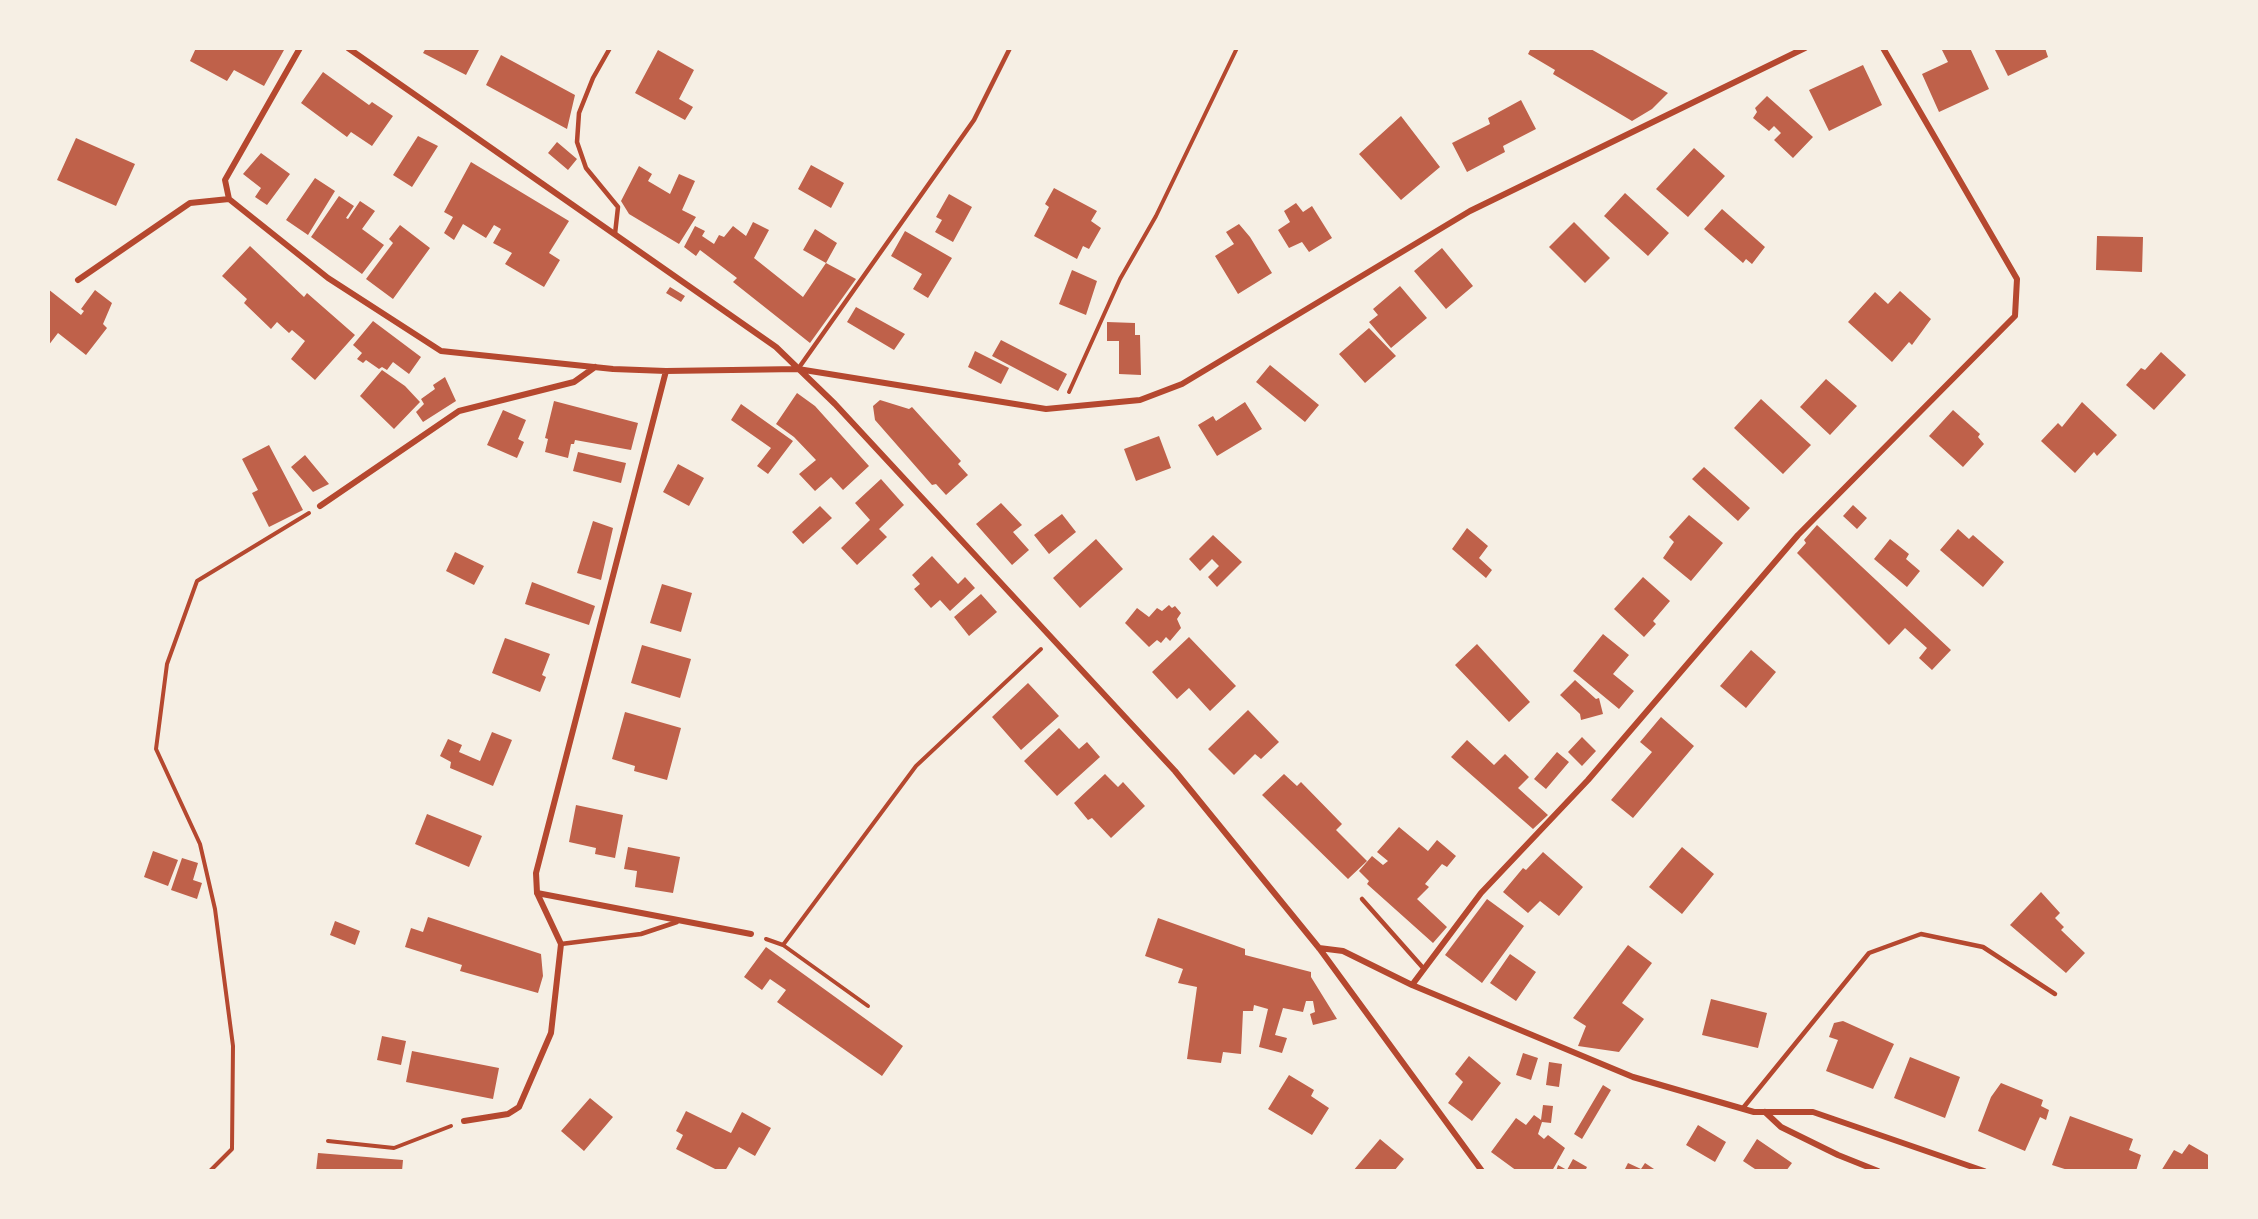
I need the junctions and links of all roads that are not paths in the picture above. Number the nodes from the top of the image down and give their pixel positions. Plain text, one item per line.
1 (300, 48) edge
2 (348, 48) edge
3 (610, 48) edge
4 (1011, 48) edge
5 (1805, 48) edge
6 (1883, 48) edge
7 (229, 199) junction
8 (615, 234) junction
9 (78, 280) dead end
10 (596, 367) junction
11 (798, 369) junction
12 (666, 371) junction
13 (320, 506) road end
14 (537, 893) junction
15 (1362, 898) dead end
16 (677, 922) junction
17 (752, 934) road end
18 (561, 944) junction
19 (1319, 948) junction
20 (1424, 969) junction
21 (1412, 985) junction
22 (2055, 994) dead end
23 (1743, 1108) junction
24 (1764, 1112) junction
25 (464, 1121) road end
26 (1482, 1171) edge
27 (1878, 1171) edge
28 (1984, 1171) edge

1 - 7 street
2 - 8 street
3 - 8 lane
4 - 11 lane
5 - 11 street
6 - 20 street
7 - 9 street
7 - 10 street
8 - 11 street
10 - 12 street
10 - 13 street
11 - 12 street
11 - 19 street
12 - 14 street
14 - 16 street
14 - 18 street
15 - 20 lane
16 - 17 street
16 - 18 lane
18 - 25 street
19 - 21 street
19 - 26 street
20 - 21 street
21 - 23 street
22 - 23 lane
23 - 24 street
24 - 27 street
24 - 28 street

